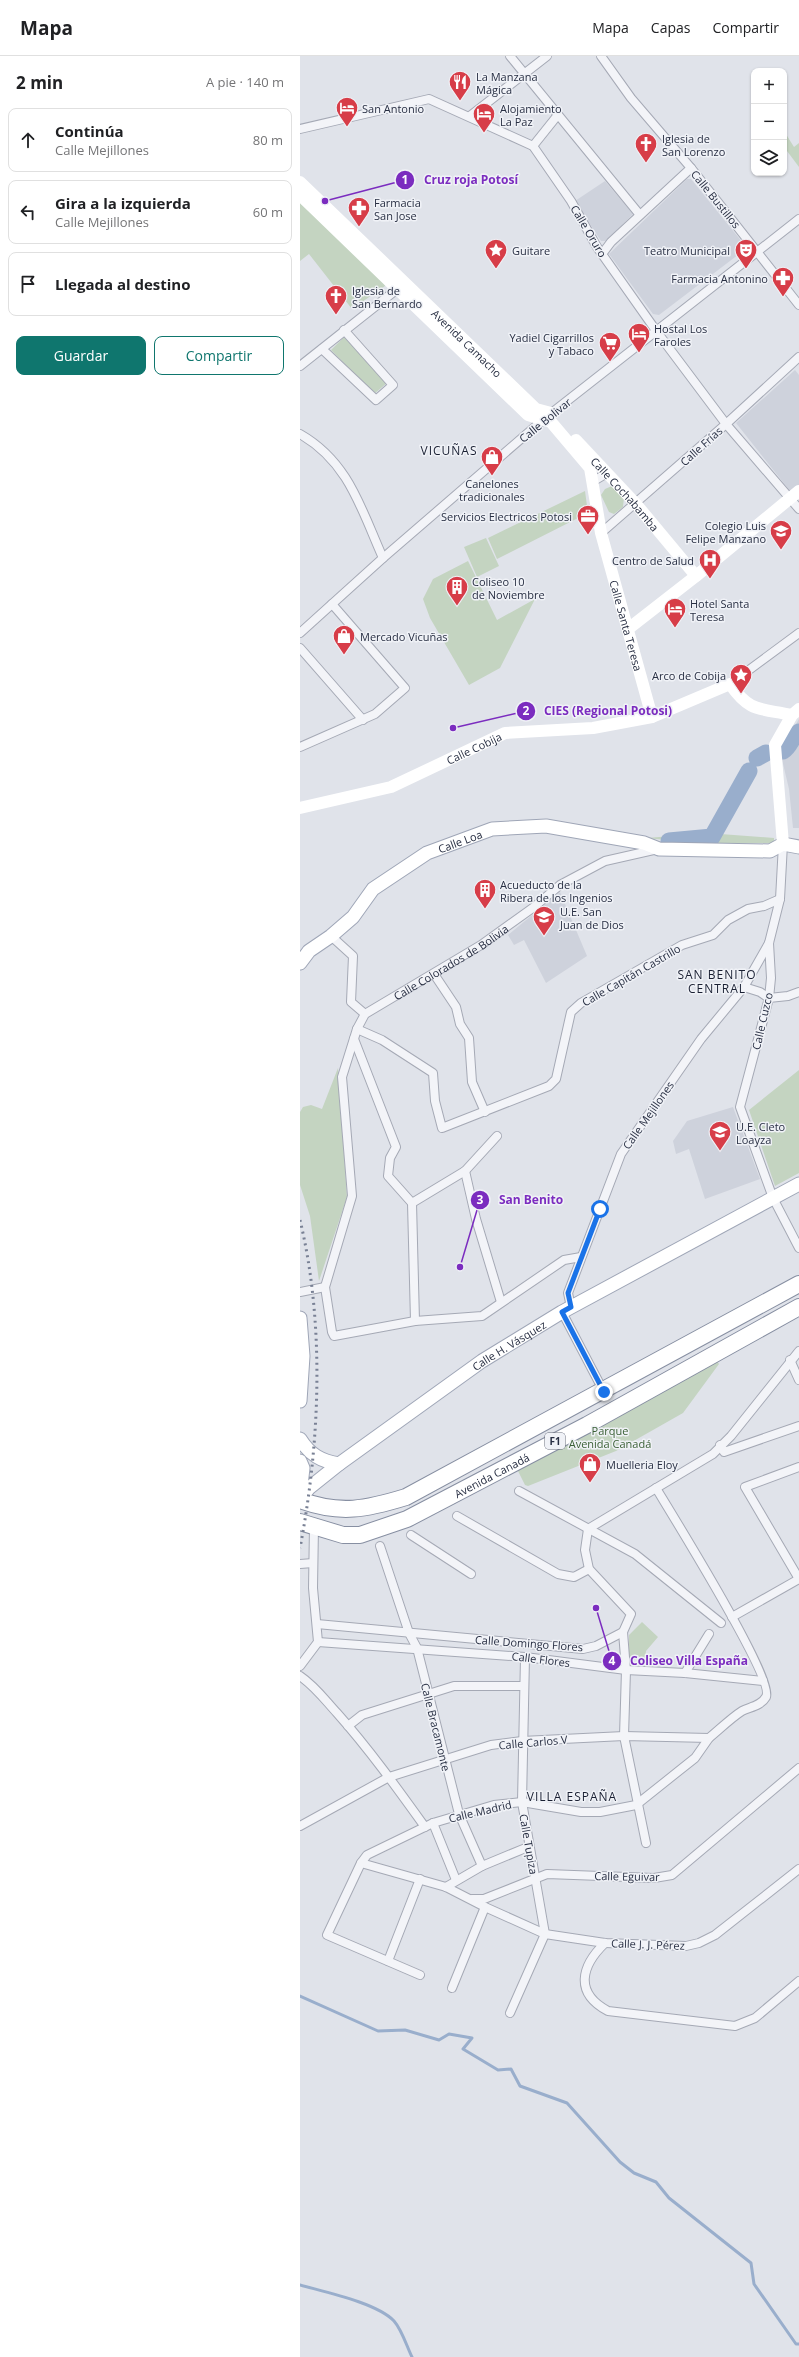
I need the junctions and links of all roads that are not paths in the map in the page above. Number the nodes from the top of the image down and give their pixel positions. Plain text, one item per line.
1 (510, 56) edge
2 (548, 56) edge
3 (601, 56) edge
4 (524, 74) junction
5 (470, 116) junction
6 (557, 116) junction
7 (300, 129) edge
8 (533, 146) junction
9 (691, 168) junction
10 (300, 182) edge
11 (300, 195) edge
12 (640, 215) junction
13 (799, 219) edge
14 (758, 252) junction
15 (602, 254) junction
16 (402, 286) junction
17 (799, 305) edge
18 (344, 330) junction
19 (657, 332) junction
20 (322, 349) junction
21 (799, 357) edge
22 (300, 366) edge
23 (548, 416) junction
24 (726, 424) junction
25 (300, 434) edge
26 (607, 473) junction
27 (592, 482) junction
28 (795, 495) edge
29 (636, 504) junction
30 (799, 509) edge
31 (601, 533) junction
32 (383, 558) junction
33 (696, 576) junction
34 (332, 604) junction
35 (628, 629) junction
36 (300, 633) edge
37 (799, 633) edge
38 (300, 648) edge
39 (730, 684) junction
40 (796, 712) edge
41 (652, 717) junction
42 (363, 720) junction
43 (300, 747) edge
44 (300, 808) edge
45 (783, 844) junction
46 (799, 847) edge
47 (659, 849) junction
48 (780, 899) junction
49 (331, 936) junction
50 (769, 943) junction
51 (300, 961) edge
52 (434, 974) junction
53 (744, 987) junction
54 (799, 992) edge
55 (769, 998) junction
56 (365, 1014) junction
57 (357, 1029) junction
58 (354, 1039) junction
59 (485, 1112) junction
60 (497, 1136) dead end
61 (465, 1171) junction
62 (799, 1184) edge
63 (773, 1198) junction
64 (412, 1203) junction
65 (799, 1248) edge
66 (581, 1257) junction
67 (799, 1284) edge
68 (325, 1287) junction
69 (300, 1292) edge
70 (501, 1302) junction
71 (799, 1307) edge
72 (567, 1310) junction
73 (300, 1318) edge
74 (415, 1321) junction
75 (799, 1351) edge
76 (790, 1360) junction
77 (799, 1380) edge
78 (604, 1392) junction
79 (300, 1401) edge
80 (799, 1426) edge
81 (300, 1440) edge
82 (722, 1449) junction
83 (300, 1461) edge
84 (339, 1464) junction
85 (799, 1467) edge
86 (656, 1488) junction
87 (519, 1491) dead end
88 (300, 1494) edge
89 (300, 1499) edge
90 (339, 1510) junction
91 (457, 1516) dead end
92 (307, 1524) edge
93 (588, 1529) junction
94 (336, 1533) junction
95 (411, 1535) dead end
96 (380, 1546) dead end
97 (313, 1563) junction
98 (300, 1564) edge
99 (589, 1569) junction
100 (471, 1574) dead end
101 (799, 1579) edge
102 (732, 1617) junction
103 (721, 1623) dead end
104 (317, 1624) junction
105 (623, 1632) junction
106 (409, 1633) junction
107 (709, 1634) dead end
108 (318, 1642) junction
109 (417, 1648) junction
110 (525, 1657) junction
111 (300, 1666) edge
112 (626, 1670) junction
113 (685, 1673) junction
114 (300, 1676) edge
115 (763, 1681) junction
116 (523, 1686) junction
117 (428, 1694) junction
118 (348, 1726) junction
119 (624, 1736) junction
120 (709, 1738) junction
121 (522, 1741) junction
122 (444, 1759) junction
123 (799, 1768) edge
124 (389, 1777) junction
125 (522, 1802) junction
126 (636, 1805) junction
127 (459, 1814) junction
128 (433, 1823) junction
129 (300, 1826) edge
130 (425, 1827) junction
131 (646, 1843) dead end
132 (528, 1847) junction
133 (361, 1863) junction
134 (482, 1866) junction
135 (799, 1870) edge
136 (535, 1878) junction
137 (420, 1879) junction
138 (456, 1880) junction
139 (446, 1887) junction
140 (469, 1898) junction
141 (484, 1907) junction
142 (545, 1934) junction
143 (605, 1943) junction
144 (388, 1961) junction
145 (420, 1975) dead end
146 (799, 1981) edge
147 (452, 1988) dead end
148 (510, 2013) dead end

1 - 4 street
2 - 4 street
3 - 9 street, Calle Bustillos
4 - 5 street
4 - 6 street
5 - 7 street, Calle Oruro
5 - 8 street, Calle Oruro
6 - 8 street
6 - 12 street
8 - 15 street, Calle Oruro
9 - 12 street
9 - 14 street, Calle Bustillos
10 - 16 main road, Avenida Camacho
11 - 16 main road, Avenida Camacho
12 - 15 street
13 - 14 street, Calle Bolivar
14 - 17 street, Calle Bustillos
14 - 19 street, Calle Bolivar
15 - 19 street, Calle Oruro
16 - 18 street
16 - 23 main road, Avenida Camacho
18 - 20 street
18 - 20 street
19 - 23 street, Calle Bolivar
19 - 24 street, Calle Oruro
20 - 22 street
21 - 24 street, Calle Frías
23 - 26 main road, Calle Cochabamba
23 - 27 main road, Calle Cochabamba
23 - 32 street, Calle Bolivar
24 - 28 street, Calle Oruro
24 - 29 street, Calle Frías
25 - 32 street
26 - 27 street
26 - 29 main road, Calle Cochabamba
27 - 31 main road, Calle Cochabamba
28 - 30 street, Calle Oruro
28 - 33 main road
29 - 31 street, Calle Frías
29 - 33 main road, Calle Cochabamba
31 - 35 main road, Calle Santa Teresa
32 - 34 street, Calle Bolivar
33 - 35 main road
34 - 36 street, Calle Bolivar
34 - 42 street
35 - 41 main road, Calle Santa Teresa
37 - 39 street, Calle Cobija
38 - 42 street
39 - 40 main road
39 - 41 main road, Calle Cobija
40 - 45 main road, Calle Cuzco
41 - 44 main road, Calle Cobija
42 - 43 street
45 - 46 main road, Calle Colorados de Bolivia
45 - 47 main road, Calle Colorados de Bolivia
45 - 48 street, Calle Cuzco
47 - 49 main road, Calle Loa
47 - 52 street, Calle Colorados de Bolivia
48 - 50 street, Calle Cuzco
48 - 59 street, Calle Capitán Castrillo
49 - 51 main road, Calle Loa
49 - 56 street
50 - 53 street, Calle Mejillones
50 - 55 street, Calle Cuzco
52 - 56 street, Calle Colorados de Bolivia
52 - 59 street
53 - 55 street
53 - 66 street, Calle Mejillones
54 - 55 street
55 - 63 street, Calle Cuzco
56 - 57 street
57 - 58 street
57 - 59 street, Calle Capitán Castrillo
58 - 64 street
58 - 68 street
60 - 61 street
61 - 64 street
61 - 70 street
62 - 63 main road, Calle H. Vásquez
63 - 65 street, Calle Cuzco
63 - 72 main road, Calle H. Vásquez
64 - 74 street
66 - 70 street
66 - 72 street, Calle Mejillones
67 - 78 highway, Avenida Canadá / F1
68 - 69 street
68 - 74 street
70 - 74 street
71 - 94 highway, Avenida Canadá / F1
72 - 78 street, Calle Mejillones
72 - 84 main road, Calle H. Vásquez
73 - 79 main road
75 - 76 street
76 - 77 street
76 - 82 street
78 - 90 highway, Avenida Canadá / F1
80 - 82 street
81 - 84 main road
82 - 86 street
83 - 88 main road
84 - 89 main road, Calle H. Vásquez
85 - 101 street
86 - 93 street
86 - 102 street
87 - 93 street
89 - 90 highway, Avenida Canadá / F1
90 - 94 highway
91 - 99 street
92 - 94 highway, Avenida Canadá / F1
92 - 97 street
93 - 99 street
93 - 103 street
95 - 100 street
96 - 106 street, Calle Bracamonte
97 - 98 street
97 - 104 street
99 - 105 street
101 - 102 street
102 - 115 street
104 - 106 street, Calle Domingo Flores
104 - 108 street
105 - 106 street, Calle Domingo Flores
105 - 112 street
106 - 109 street, Calle Bracamonte
107 - 113 street
108 - 109 street, Calle Flores
108 - 111 street
109 - 110 street, Calle Flores
109 - 117 street, Calle Bracamonte
110 - 112 street, Calle Flores
110 - 116 street, Calle Tupiza
112 - 113 street, Calle Flores
112 - 119 street
113 - 115 street, Calle Flores
114 - 118 street
115 - 120 street
116 - 117 street
116 - 121 street, Calle Tupiza
117 - 118 street
117 - 122 street, Calle Bracamonte
118 - 124 street
119 - 120 street, Calle Carlos V
119 - 121 street, Calle Carlos V
119 - 126 street
120 - 126 street, Calle Madrid
121 - 122 street, Calle Carlos V
121 - 125 street, Calle Tupiza
122 - 124 street, Calle Carlos V
122 - 127 street, Calle Bracamonte
123 - 136 street, Calle Eguivar
124 - 129 street, Calle Carlos V
124 - 130 street
125 - 126 street, Calle Madrid
125 - 127 street, Calle Madrid
125 - 132 street, Calle Tupiza
126 - 131 street
127 - 128 street, Calle Madrid
127 - 134 street, Calle Bracamonte
128 - 130 street, Calle Madrid
128 - 138 street
130 - 133 street, Calle Madrid
132 - 134 street
132 - 136 street, Calle Tupiza
133 - 137 street, Calle J. J. Pérez
133 - 144 street, Calle Madrid
134 - 138 street
135 - 143 street, Calle J. J. Pérez
136 - 140 street, Calle Eguivar
136 - 142 street, Calle Tupiza
137 - 139 street, Calle J. J. Pérez
137 - 144 street
138 - 139 street
139 - 140 street, Calle J. J. Pérez
140 - 141 street, Calle J. J. Pérez
141 - 142 street, Calle J. J. Pérez
141 - 147 street
142 - 143 street, Calle J. J. Pérez
142 - 148 street
143 - 146 street
144 - 145 street

